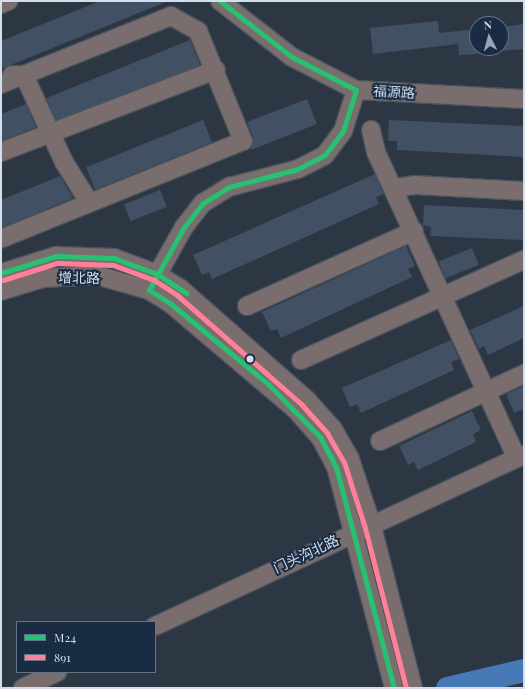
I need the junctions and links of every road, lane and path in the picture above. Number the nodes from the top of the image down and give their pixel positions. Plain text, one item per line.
1 (8, 1) edge
2 (220, 1) edge
3 (1, 4) edge
4 (216, 70) junction
5 (1, 75) edge
6 (24, 75) junction
7 (1, 84) edge
8 (356, 90) junction
9 (524, 99) edge
10 (371, 130) dead end
11 (52, 132) junction
12 (1, 152) edge
13 (394, 188) junction
14 (524, 191) edge
15 (89, 202) junction
16 (414, 231) junction
17 (1, 239) edge
18 (524, 260) edge
19 (1, 273) edge
20 (153, 282) junction
21 (1, 291) edge
22 (444, 296) junction
23 (247, 306) dead end
24 (301, 360) dead end
25 (524, 374) edge
26 (487, 391) junction
27 (380, 441) dead end
28 (520, 456) edge
29 (372, 526) junction
30 (354, 532) junction
31 (156, 626) edge
32 (55, 673) edge
33 (23, 688) edge
34 (394, 688) edge
35 (413, 688) edge

1 - 3 street
2 - 8 street, 福源路
4 - 6 street
4 - 11 street
4 - 15 street
5 - 6 street
6 - 7 street
6 - 11 street
8 - 9 street, 福源路
8 - 20 street
10 - 13 street
11 - 12 street
11 - 15 street
13 - 14 street
13 - 16 street
15 - 17 street
16 - 22 street
16 - 23 street
18 - 22 street
19 - 20 street, 增北路
20 - 21 street, 增北路
20 - 29 street, 增北路
20 - 30 street, 增北路
22 - 24 street
22 - 26 street
25 - 26 street
26 - 27 street
26 - 28 street
28 - 29 street, 门头沟北路
29 - 30 street, 门头沟北路
29 - 35 street, 增北路
30 - 31 street, 门头沟北路
30 - 34 street, 增北路
32 - 33 street

